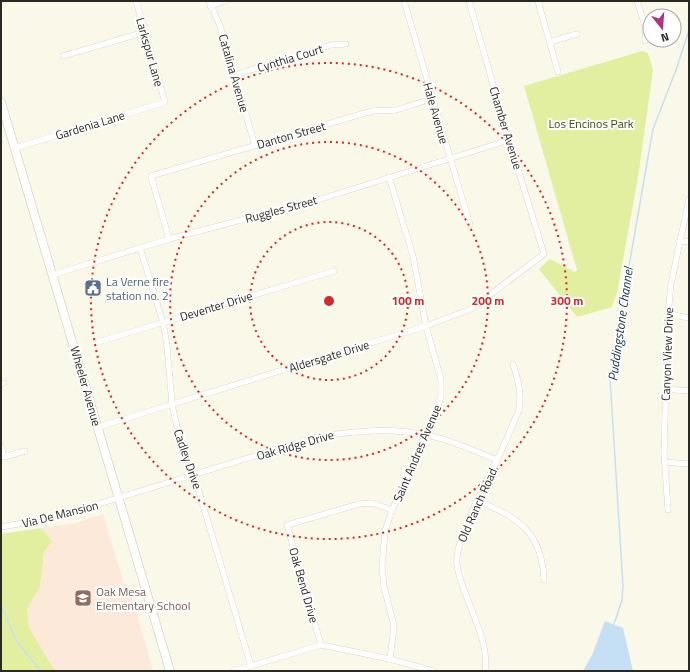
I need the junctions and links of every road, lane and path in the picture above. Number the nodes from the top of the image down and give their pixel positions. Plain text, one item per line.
1 (136, 1) edge
2 (225, 1) edge
3 (404, 1) edge
4 (469, 1) edge
5 (538, 1) edge
6 (637, 1) edge
7 (209, 3) edge
8 (642, 17) edge
9 (145, 32) junction
10 (577, 34) dead end
11 (550, 42) junction
12 (346, 44) dead end
13 (63, 56) dead end
14 (558, 72) dead end
15 (235, 75) junction
16 (431, 99) junction
17 (1, 102) edge
18 (165, 102) joint
19 (509, 140) junction
20 (255, 146) junction
21 (15, 148) junction
22 (450, 158) junction
23 (389, 177) junction
24 (689, 199) edge
25 (470, 225) dead end
26 (170, 239) junction
27 (680, 241) junction
28 (689, 242) edge
29 (140, 248) junction
30 (544, 254) joint
31 (334, 271) dead end
32 (52, 274) junction
33 (668, 314) junction
34 (689, 318) edge
35 (163, 322) junction
36 (426, 326) junction
37 (98, 342) dead end
38 (513, 364) dead end
39 (665, 389) junction
40 (689, 391) edge
41 (172, 404) junction
42 (98, 427) junction
43 (426, 435) junction
44 (1, 446) edge
45 (26, 451) dead end
46 (497, 460) junction
47 (664, 462) junction
48 (689, 464) edge
49 (194, 475) junction
50 (119, 499) junction
51 (478, 501) junction
52 (392, 510) junction
53 (668, 510) dead end
54 (1, 527) edge
55 (544, 580) dead end
56 (321, 645) junction
57 (390, 660) junction
58 (251, 666) junction
59 (170, 671) edge
60 (234, 671) edge
61 (433, 671) edge
62 (485, 671) edge

1 - 9 street, Larkspur Lane
2 - 7 street
3 - 16 street, Hale Avenue
4 - 19 street, Chamber Avenue
5 - 11 street
6 - 8 street
7 - 15 street, Catalina Avenue
9 - 13 street
9 - 18 street, Larkspur Lane
10 - 11 street
11 - 14 street
12 - 15 street, Cynthia Court
15 - 20 street, Catalina Avenue
16 - 20 street, Danton Street
16 - 22 street, Hale Avenue
17 - 21 main road, Wheeler Avenue
18 - 21 street, Gardenia Lane
19 - 22 street, Ruggles Street
19 - 30 street, Chamber Avenue
20 - 26 street, Danton Street
21 - 32 main road, Wheeler Avenue
22 - 23 street, Ruggles Street
22 - 25 street, Hale Avenue
23 - 26 street, Ruggles Street
23 - 36 street, Saint Andres Avenue
24 - 27 street, Canyon View Drive
26 - 29 street, Ruggles Street
27 - 28 street
27 - 33 street, Canyon View Drive
29 - 32 street, Ruggles Street
29 - 35 street, Cadley Drive
30 - 36 street, Aldersgate Drive
31 - 35 street, Deventer Drive
32 - 42 main road, Wheeler Avenue
33 - 34 street
33 - 39 street, Canyon View Drive
35 - 37 street, Deventer Drive
35 - 41 street, Cadley Drive
36 - 41 street, Aldersgate Drive
36 - 43 street, Saint Andres Avenue
38 - 46 street, Old Ranch Road
39 - 40 street
39 - 47 street, Canyon View Drive
41 - 42 street, Aldersgate Drive
41 - 49 street, Cadley Drive
42 - 50 main road, Wheeler Avenue
43 - 46 street, Oak Ridge Drive
43 - 49 street, Oak Ridge Drive
43 - 52 street, Saint Andres Avenue
44 - 45 street
46 - 51 street, Old Ranch Road
47 - 48 street
47 - 53 street, Canyon View Drive
49 - 50 street, Oak Ridge Drive
49 - 58 street, Cadley Drive
50 - 54 street, Via De Mansion
50 - 59 main road, Wheeler Avenue
51 - 55 street
51 - 62 street, Old Ranch Road
52 - 56 street, Oak Bend Drive
52 - 57 street, Saint Andres Avenue
56 - 57 street
56 - 58 street
57 - 61 street
58 - 60 street

